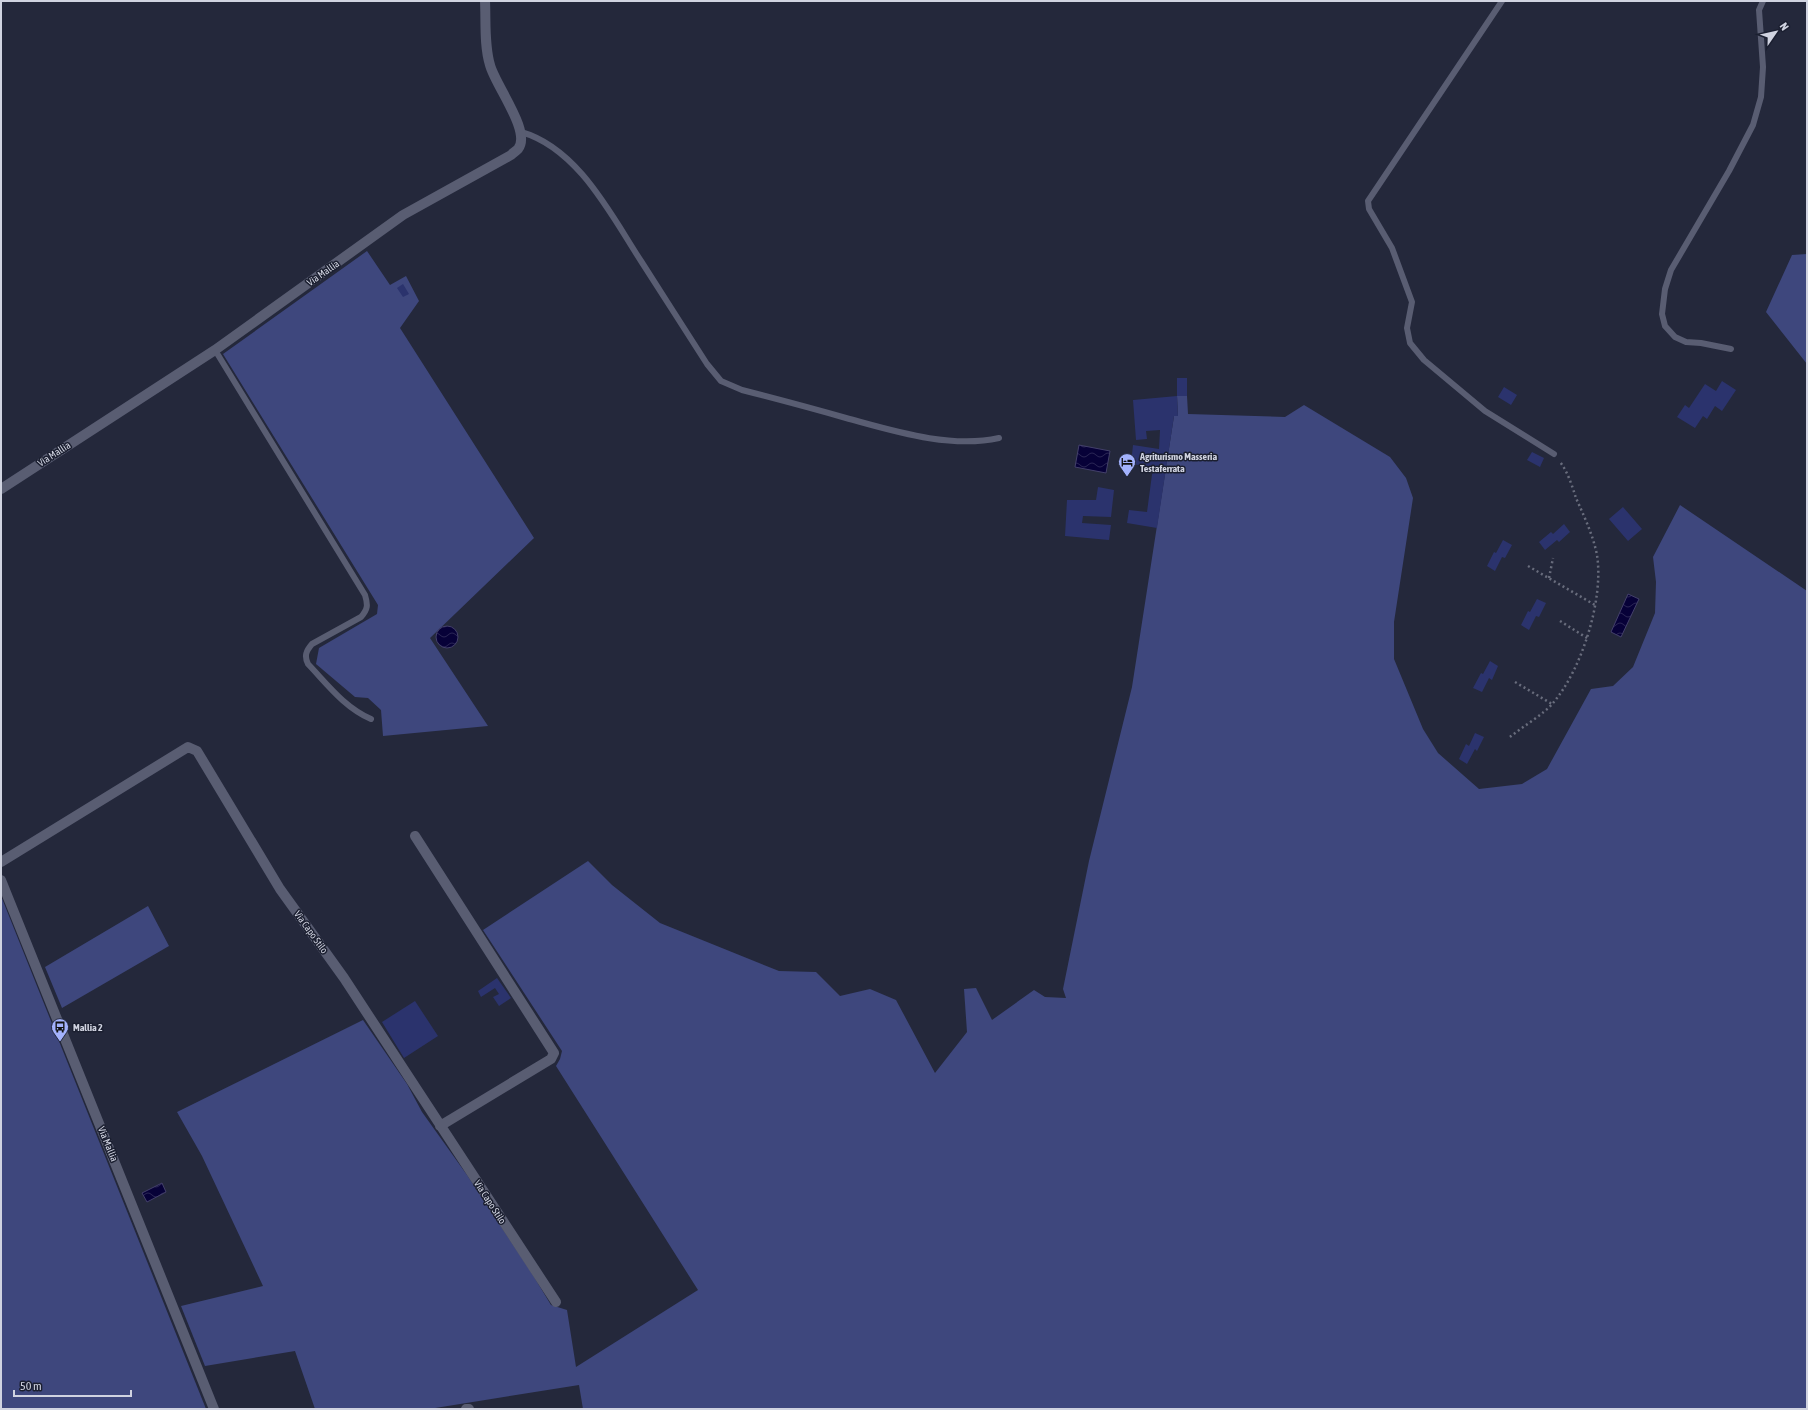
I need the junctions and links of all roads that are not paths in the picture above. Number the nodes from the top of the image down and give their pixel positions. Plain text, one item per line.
1 (485, 1) edge
2 (1502, 1) edge
3 (1763, 1) edge
4 (521, 132) junction
5 (1731, 349) dead end
6 (215, 350) junction
7 (999, 438) dead end
8 (1554, 454) road end
9 (1, 489) edge
10 (371, 719) dead end
11 (415, 836) dead end
12 (1, 862) edge
13 (1, 880) edge
14 (440, 1126) junction
15 (556, 1302) dead end
16 (214, 1409) edge
17 (466, 1409) edge
18 (469, 1409) edge

1 - 4 street
2 - 8 lane
3 - 5 lane
4 - 6 street, Via Mallia
4 - 7 lane
6 - 9 street, Via Mallia
6 - 10 lane
11 - 14 street
12 - 14 street, Via Capo Stilo
13 - 16 street, Via Mallia
14 - 15 street, Via Capo Stilo
17 - 18 street

